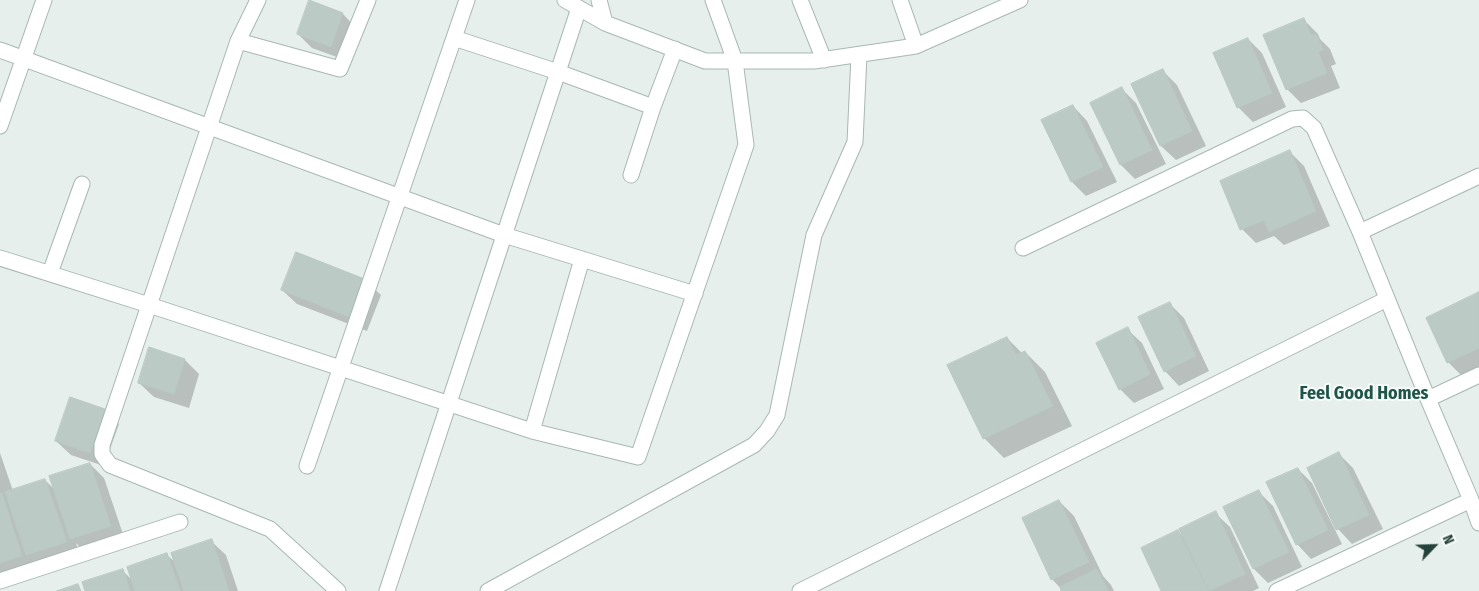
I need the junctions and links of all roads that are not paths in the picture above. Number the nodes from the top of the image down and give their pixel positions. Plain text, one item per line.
1 (44, 0) edge
2 (258, 0) edge
3 (368, 0) edge
4 (467, 0) edge
5 (565, 0) edge
6 (599, 0) edge
7 (713, 0) edge
8 (800, 0) edge
9 (900, 0) edge
10 (1020, 0) edge
11 (579, 8) junction
12 (605, 23) junction
13 (454, 38) junction
14 (238, 41) junction
15 (916, 46) junction
16 (674, 49) junction
17 (0, 50) edge
18 (860, 54) junction
19 (23, 59) junction
20 (824, 60) junction
21 (734, 61) junction
22 (558, 72) junction
23 (653, 107) junction
24 (0, 126) edge
25 (209, 127) junction
26 (631, 175) dead end
27 (1479, 176) edge
28 (82, 184) dead end
29 (400, 197) junction
30 (1360, 232) junction
31 (504, 235) junction
32 (1023, 248) dead end
33 (0, 258) edge
34 (582, 259) junction
35 (50, 274) junction
36 (695, 294) junction
37 (1388, 299) junction
38 (149, 305) junction
39 (341, 368) junction
40 (1479, 375) edge
41 (1428, 398) junction
42 (448, 404) junction
43 (532, 431) junction
44 (307, 466) dead end
45 (1472, 500) junction
46 (180, 522) dead end
47 (1479, 523) edge
48 (0, 581) edge
49 (338, 591) edge
50 (387, 591) edge
51 (488, 591) edge
52 (800, 591) edge
53 (1277, 591) edge

1 - 19 street
2 - 14 street
3 - 14 street
4 - 13 street
5 - 11 street
6 - 12 street
7 - 21 street
8 - 20 street
9 - 15 street
10 - 15 street
11 - 12 street
11 - 22 street
12 - 16 street
13 - 22 street
13 - 29 street
14 - 25 street
15 - 18 street
16 - 21 street
16 - 23 street
17 - 19 street
18 - 20 street
18 - 51 street
19 - 24 street
19 - 25 street
20 - 21 street
21 - 36 street
22 - 23 street
22 - 31 street
23 - 26 street
25 - 29 street
25 - 38 street
27 - 30 street
28 - 35 street
29 - 31 street
29 - 39 street
30 - 32 street
30 - 37 street
31 - 34 street
31 - 42 street
33 - 35 street
34 - 36 street
34 - 43 street
35 - 38 street
36 - 43 street
37 - 41 street
37 - 52 street
38 - 39 street
38 - 49 street
39 - 42 street
39 - 44 street
40 - 41 street
41 - 45 street
42 - 43 street
42 - 50 street
45 - 47 street
45 - 53 street
46 - 48 street

